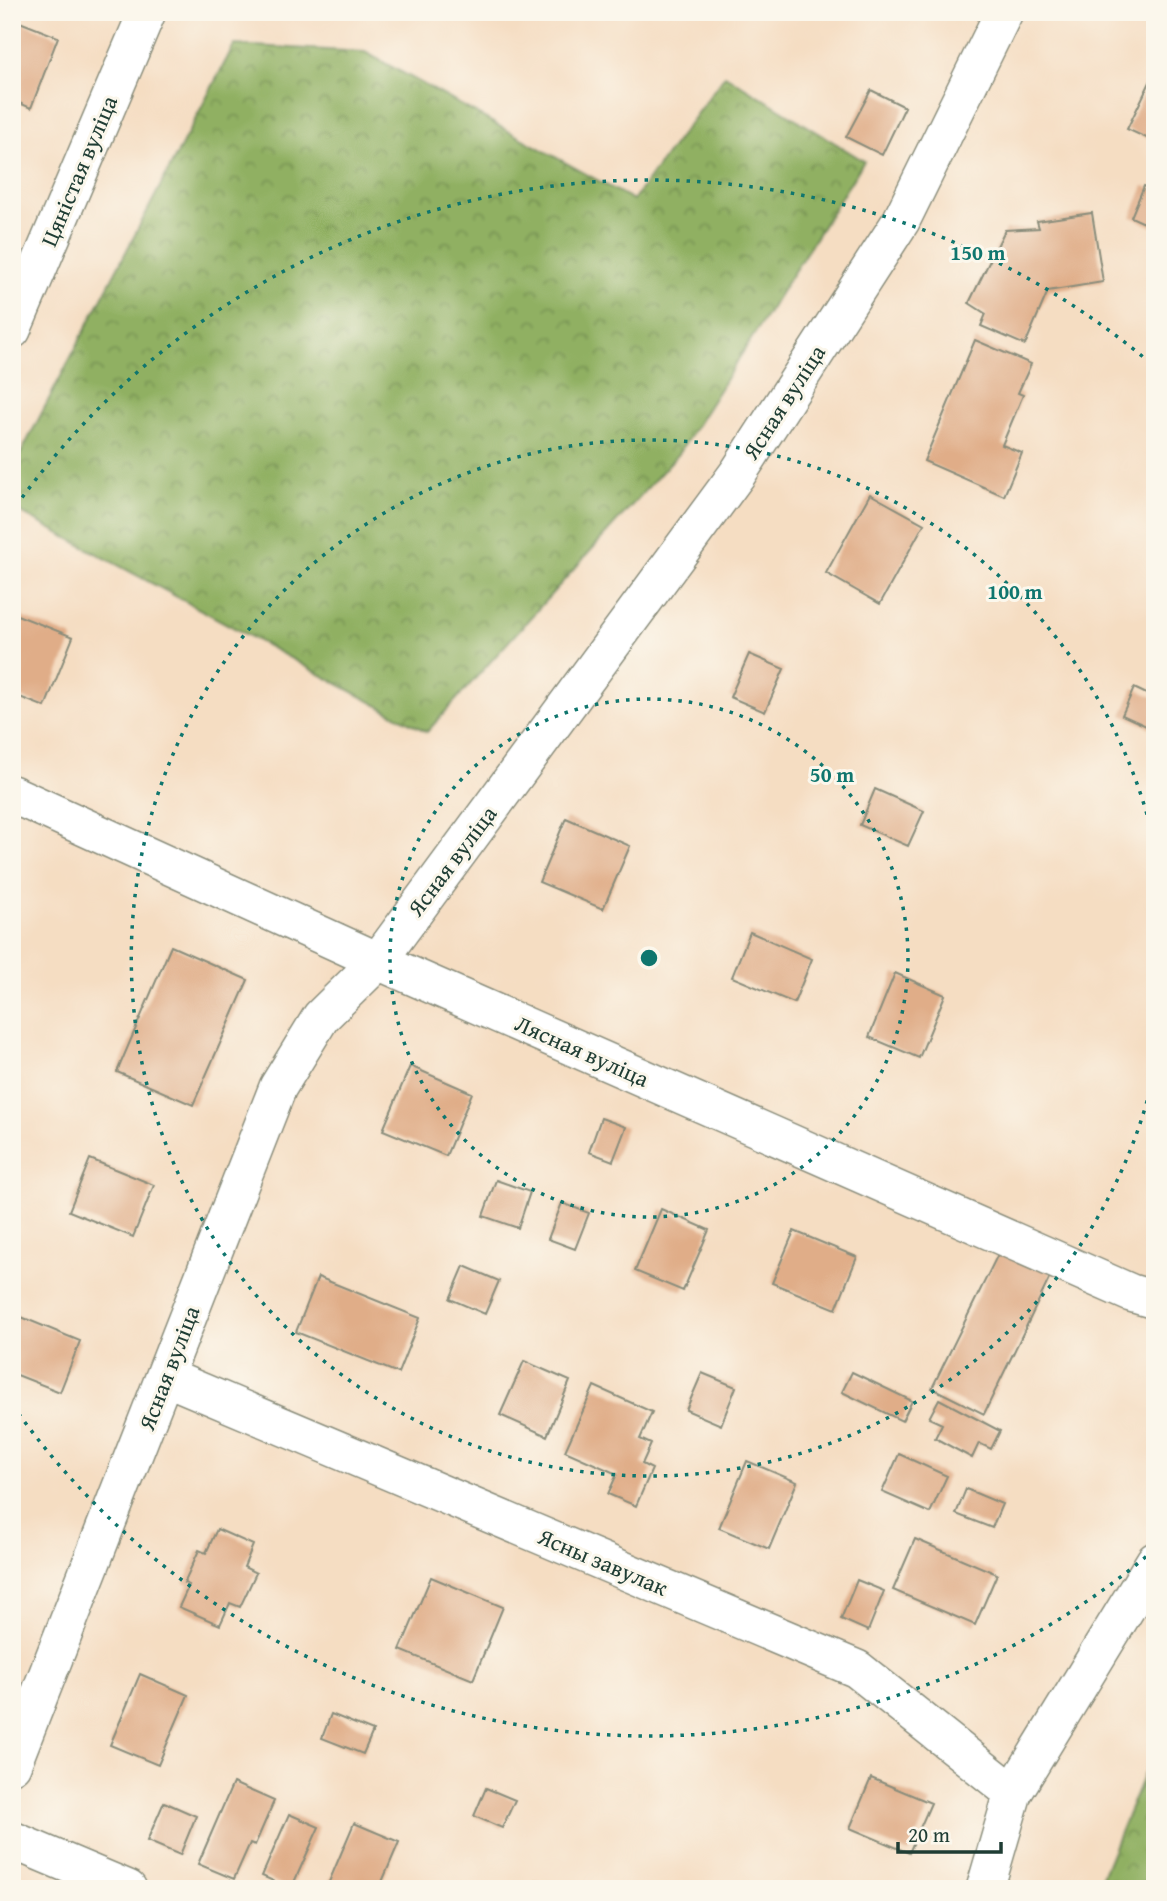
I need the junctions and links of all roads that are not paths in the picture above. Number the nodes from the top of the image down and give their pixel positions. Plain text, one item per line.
1 (146, 12) edge
2 (1004, 12) edge
3 (12, 330) edge
4 (12, 794) edge
5 (378, 961) junction
6 (1155, 1300) edge
7 (166, 1377) junction
8 (1155, 1561) edge
9 (12, 1765) edge
10 (1013, 1793) junction
11 (12, 1840) edge
12 (128, 1889) edge
13 (985, 1889) edge

1 - 3 street, Цяністая вуліца
2 - 5 street, Ясная вуліца
4 - 5 street, Лясная вуліца
5 - 6 street, Лясная вуліца
5 - 7 street, Ясная вуліца
7 - 9 street, Ясная вуліца
7 - 10 street, Ясны завулак
8 - 10 street
10 - 13 street
11 - 12 street

